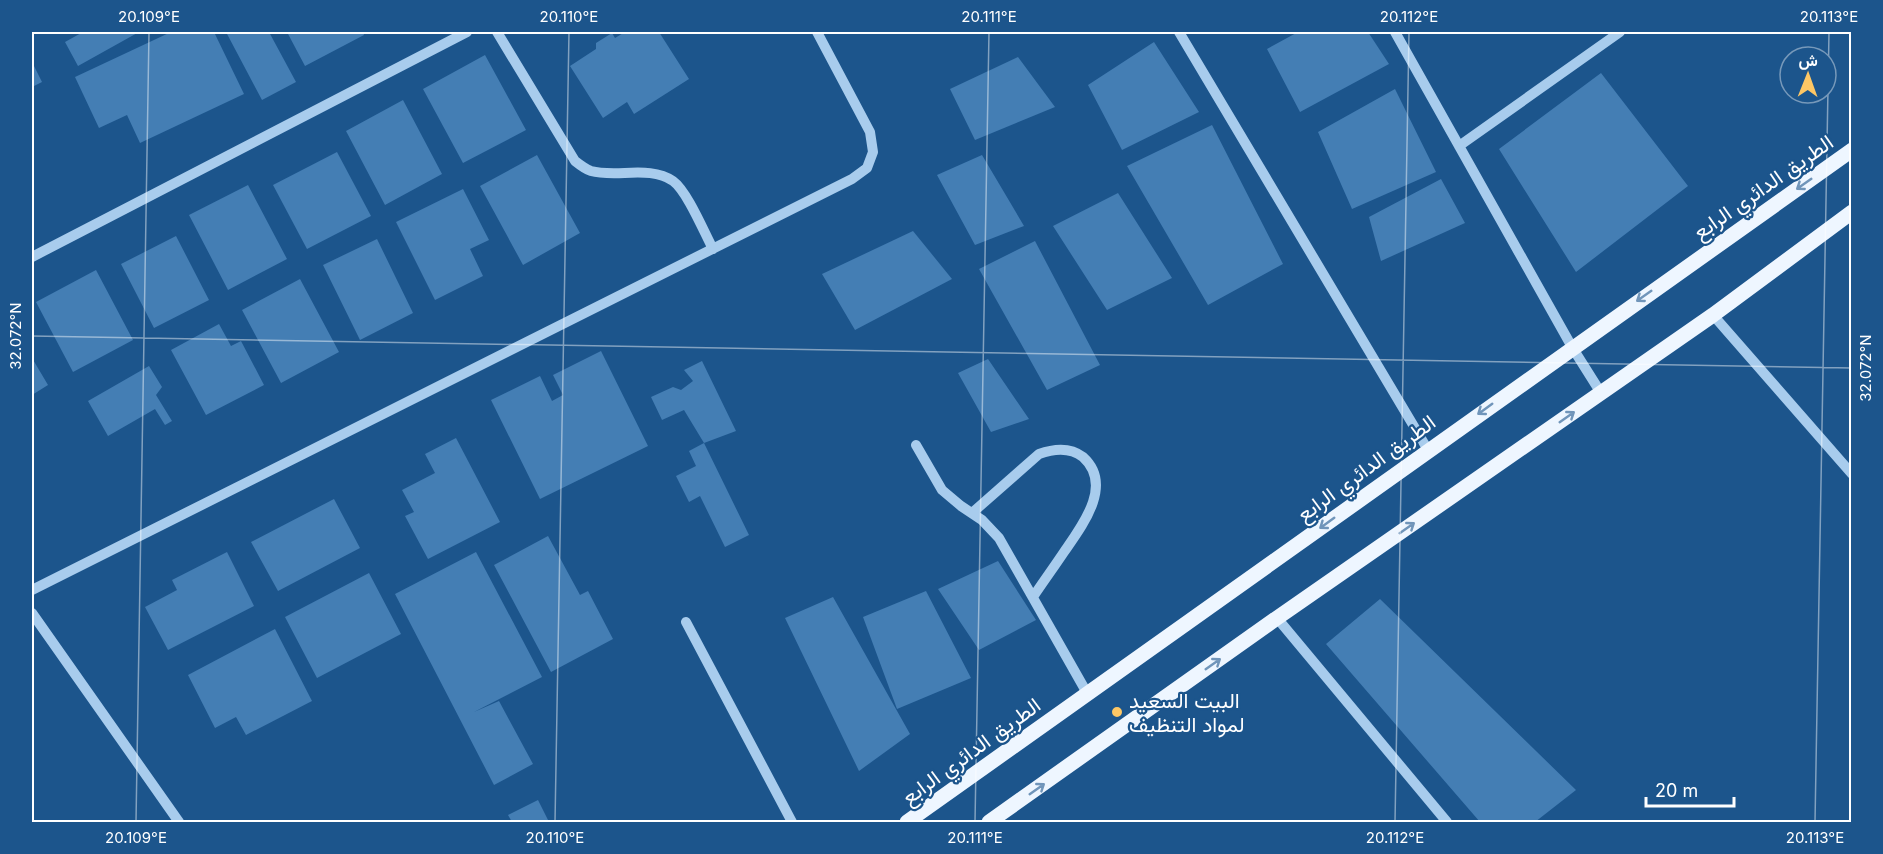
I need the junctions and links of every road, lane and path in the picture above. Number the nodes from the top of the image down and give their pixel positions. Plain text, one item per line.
1 (467, 32) edge
2 (497, 32) edge
3 (817, 32) edge
4 (1179, 32) edge
5 (1395, 32) edge
6 (1620, 32) edge
7 (1459, 146) junction
8 (1851, 150) edge
9 (1851, 212) edge
10 (713, 249) junction
11 (32, 257) edge
12 (1713, 315) junction
13 (1572, 347) junction
14 (1601, 393) junction
15 (916, 445) dead end
16 (1428, 450) junction
17 (1851, 474) edge
18 (972, 513) junction
19 (32, 590) edge
20 (1033, 597) junction
21 (32, 613) edge
22 (1277, 618) junction
23 (686, 622) dead end
24 (1088, 693) junction
25 (179, 822) edge
26 (792, 822) edge
27 (907, 822) edge
28 (989, 822) edge
29 (1447, 822) edge

1 - 11 street
2 - 10 street
3 - 10 street
4 - 16 street
5 - 7 street
6 - 7 street
7 - 13 street
8 -> 13 main road, الطريق الدائري الرابع
9 - 12 main road
10 - 19 street
12 - 14 main road
12 - 17 street
13 - 14 street
13 -> 16 main road, الطريق الدائري الرابع
22 -> 14 main road
15 - 18 street
16 -> 24 main road, الطريق الدائري الرابع
18 - 20 street
18 - 20 street
20 - 24 street
21 - 25 street
28 -> 22 main road
22 - 29 street
23 - 26 street
24 - 27 main road, الطريق الدائري الرابع

